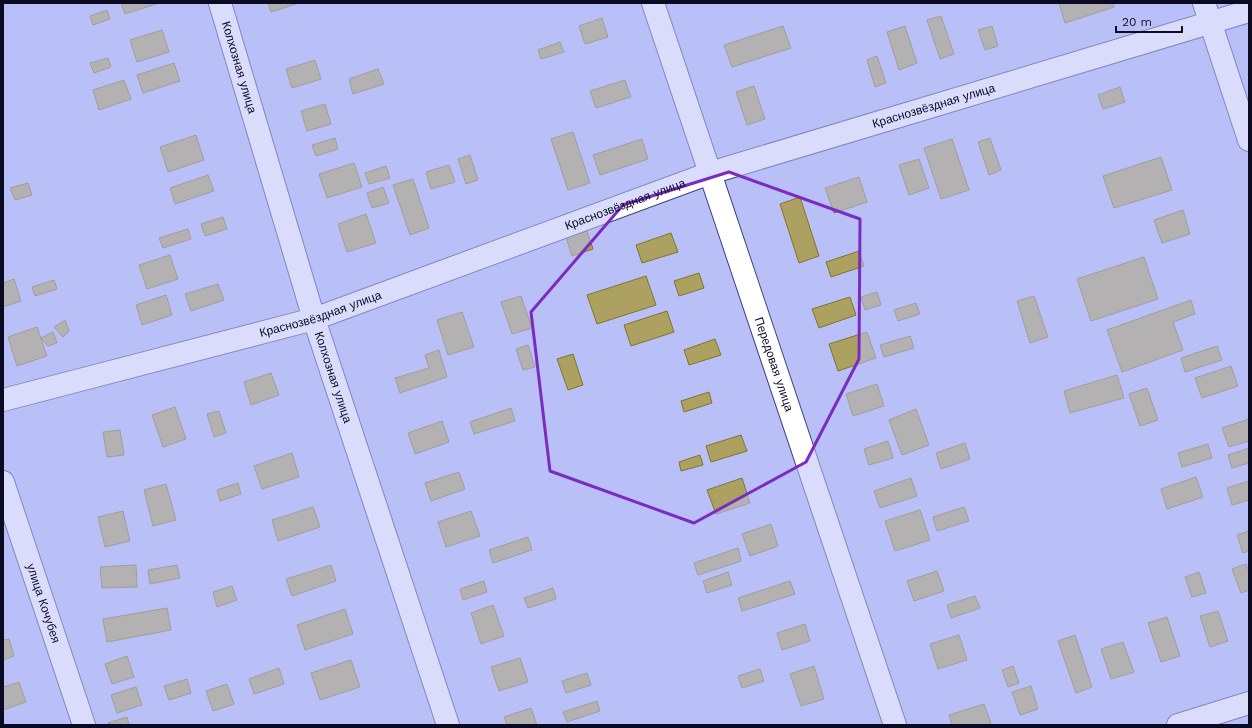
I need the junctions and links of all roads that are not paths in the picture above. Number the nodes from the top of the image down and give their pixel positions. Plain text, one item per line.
1 (220, 3) edge
2 (653, 3) edge
3 (1249, 11) edge
4 (1207, 12) edge
5 (1249, 140) edge
6 (710, 173) junction
7 (314, 319) junction
8 (3, 400) edge
9 (3, 482) edge
10 (1249, 703) edge
11 (84, 725) edge
12 (448, 725) edge
13 (895, 725) edge
14 (1178, 725) edge

1 - 7 street, Колхозная улица
2 - 6 street, Передовая улица
3 - 4 street, Краснозвёздная улица
4 - 5 street
4 - 6 street, Краснозвёздная улица
6 - 7 street, Краснозвёздная улица
6 - 13 street, Передовая улица
7 - 8 street, Краснозвёздная улица
7 - 12 street, Колхозная улица
9 - 11 street, улица Кочубея
10 - 14 street

